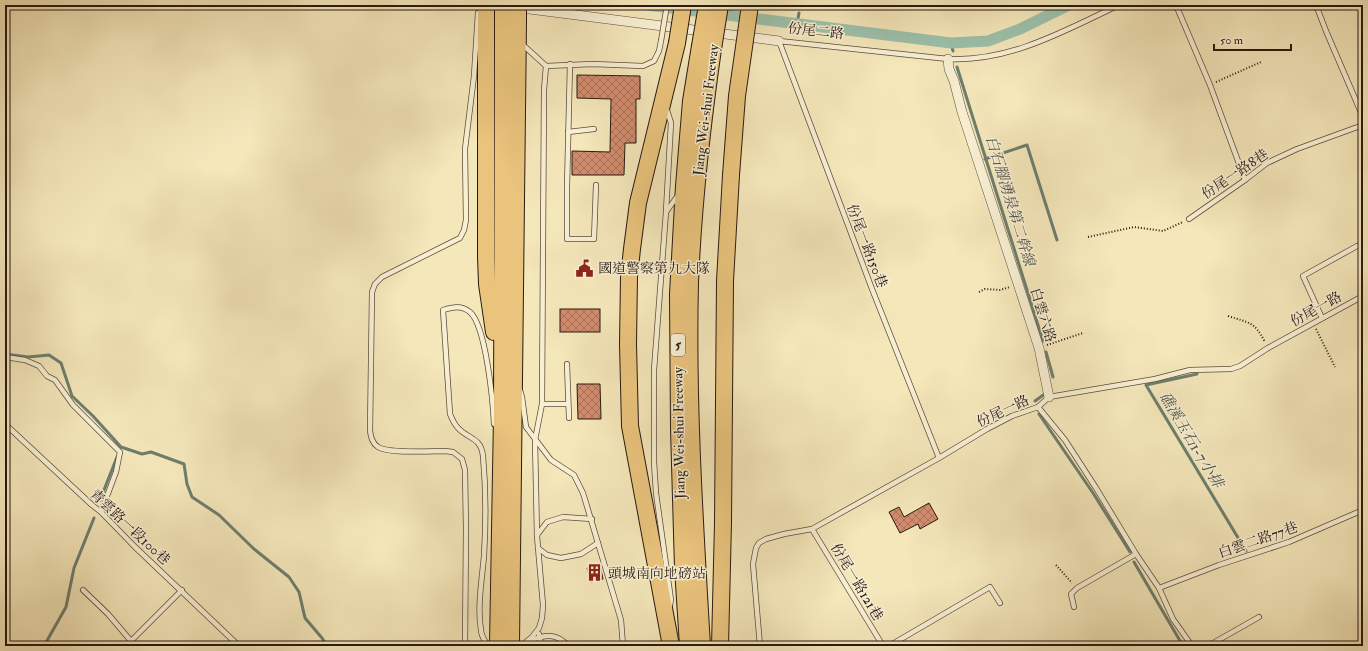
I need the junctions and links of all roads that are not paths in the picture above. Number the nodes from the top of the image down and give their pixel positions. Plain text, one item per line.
1 (479, 5) edge
2 (486, 5) edge
3 (518, 5) edge
4 (667, 5) edge
5 (683, 5) edge
6 (707, 5) edge
7 (720, 5) edge
8 (750, 5) edge
9 (1119, 5) edge
10 (1176, 5) edge
11 (1316, 5) edge
12 (506, 13) edge
13 (519, 40) junction
14 (779, 41) junction
15 (669, 42) junction
16 (706, 47) junction
17 (948, 59) junction
18 (570, 64) junction
19 (546, 66) junction
20 (664, 100) junction
21 (1363, 117) edge
22 (1363, 125) edge
23 (594, 129) dead end
24 (568, 132) junction
25 (1246, 180) junction
26 (596, 185) dead end
27 (684, 186) junction
28 (666, 212) junction
29 (1189, 219) road end
30 (1357, 246) dead end
31 (1363, 296) edge
32 (1322, 318) junction
33 (5, 357) edge
34 (567, 364) dead end
35 (515, 373) junction
36 (1049, 397) junction
37 (542, 404) junction
38 (568, 404) junction
39 (1038, 407) junction
40 (502, 415) junction
41 (569, 418) dead end
42 (5, 424) edge
43 (495, 430) dead end
44 (535, 440) junction
45 (496, 453) dead end
46 (939, 458) junction
47 (1363, 510) edge
48 (101, 512) junction
49 (592, 519) junction
50 (812, 529) junction
51 (501, 532) junction
52 (537, 536) junction
53 (598, 543) junction
54 (538, 548) junction
55 (1136, 554) junction
56 (1159, 588) junction
57 (83, 590) dead end
58 (182, 590) junction
59 (1000, 603) dead end
60 (1074, 607) dead end
61 (1258, 617) dead end
62 (666, 622) junction
63 (539, 628) junction
64 (539, 636) junction
65 (519, 645) edge
66 (239, 646) edge
67 (465, 646) edge
68 (488, 646) edge
69 (498, 646) edge
70 (541, 646) edge
71 (568, 646) edge
72 (624, 646) edge
73 (671, 646) edge
74 (688, 646) edge
75 (702, 646) edge
76 (720, 646) edge
77 (760, 646) edge
78 (883, 646) edge
79 (889, 646) edge
80 (1192, 646) edge
81 (1208, 646) edge

1 - 67 lane
2 - 40 highway
3 - 12 highway, bridge
4 - 15 lane, bridge
5 - 15 highway, bridge
6 - 16 highway, Jiang Wei-shui Freeway / 5, bridge
7 - 16 highway, Jiang Wei-shui Freeway / 5, bridge
8 - 76 highway, bridge
9 - 17 lane, 份尾二路
10 - 25 lane
11 - 21 lane
12 - 13 highway
12 - 14 street, 份尾二路
12 - 40 highway
13 - 19 lane
13 - 35 highway
14 - 17 lane, 份尾二路
14 - 46 lane, 份尾一路150巷
15 - 18 lane
15 - 20 highway
16 - 27 highway, Jiang Wei-shui Freeway / 5
16 - 75 highway, Jiang Wei-shui Freeway / 5
17 - 36 street, 白雲六路
18 - 19 lane
18 - 24 lane
19 - 37 lane
20 - 28 lane
20 - 62 highway
22 - 25 lane, 份尾一路8巷
23 - 24 lane
24 - 26 lane
25 - 29 lane, 份尾一路8巷
27 - 28 lane
27 - 74 highway, Jiang Wei-shui Freeway / 5
28 - 62 lane
30 - 32 lane
31 - 32 lane, 份尾一路
32 - 36 lane, 份尾一路
33 - 48 lane
34 - 38 lane
35 - 44 lane
35 - 65 highway
36 - 39 lane, 份尾一路
37 - 38 lane
37 - 44 lane
38 - 41 lane
39 - 46 lane, 份尾一路
39 - 55 lane
40 - 51 highway
42 - 48 lane, 青雲路一段100巷
43 - 68 lane
44 - 49 lane
44 - 52 lane
45 - 51 lane
46 - 50 lane, 份尾一路
47 - 56 lane, 白雲二路77巷
48 - 58 lane, 青雲路一段100巷
49 - 52 lane
49 - 53 lane
50 - 77 lane, 份尾一路
50 - 78 lane, 份尾一路121巷
51 - 69 highway
52 - 54 lane
53 - 54 lane
53 - 72 lane
54 - 63 lane
55 - 56 lane
55 - 60 lane
56 - 80 lane
57 - 58 lane
58 - 66 lane, 青雲路一段100巷
59 - 79 lane
61 - 81 lane
62 - 73 highway
63 - 64 lane
63 - 65 lane
64 - 65 lane
64 - 70 lane
64 - 71 lane

